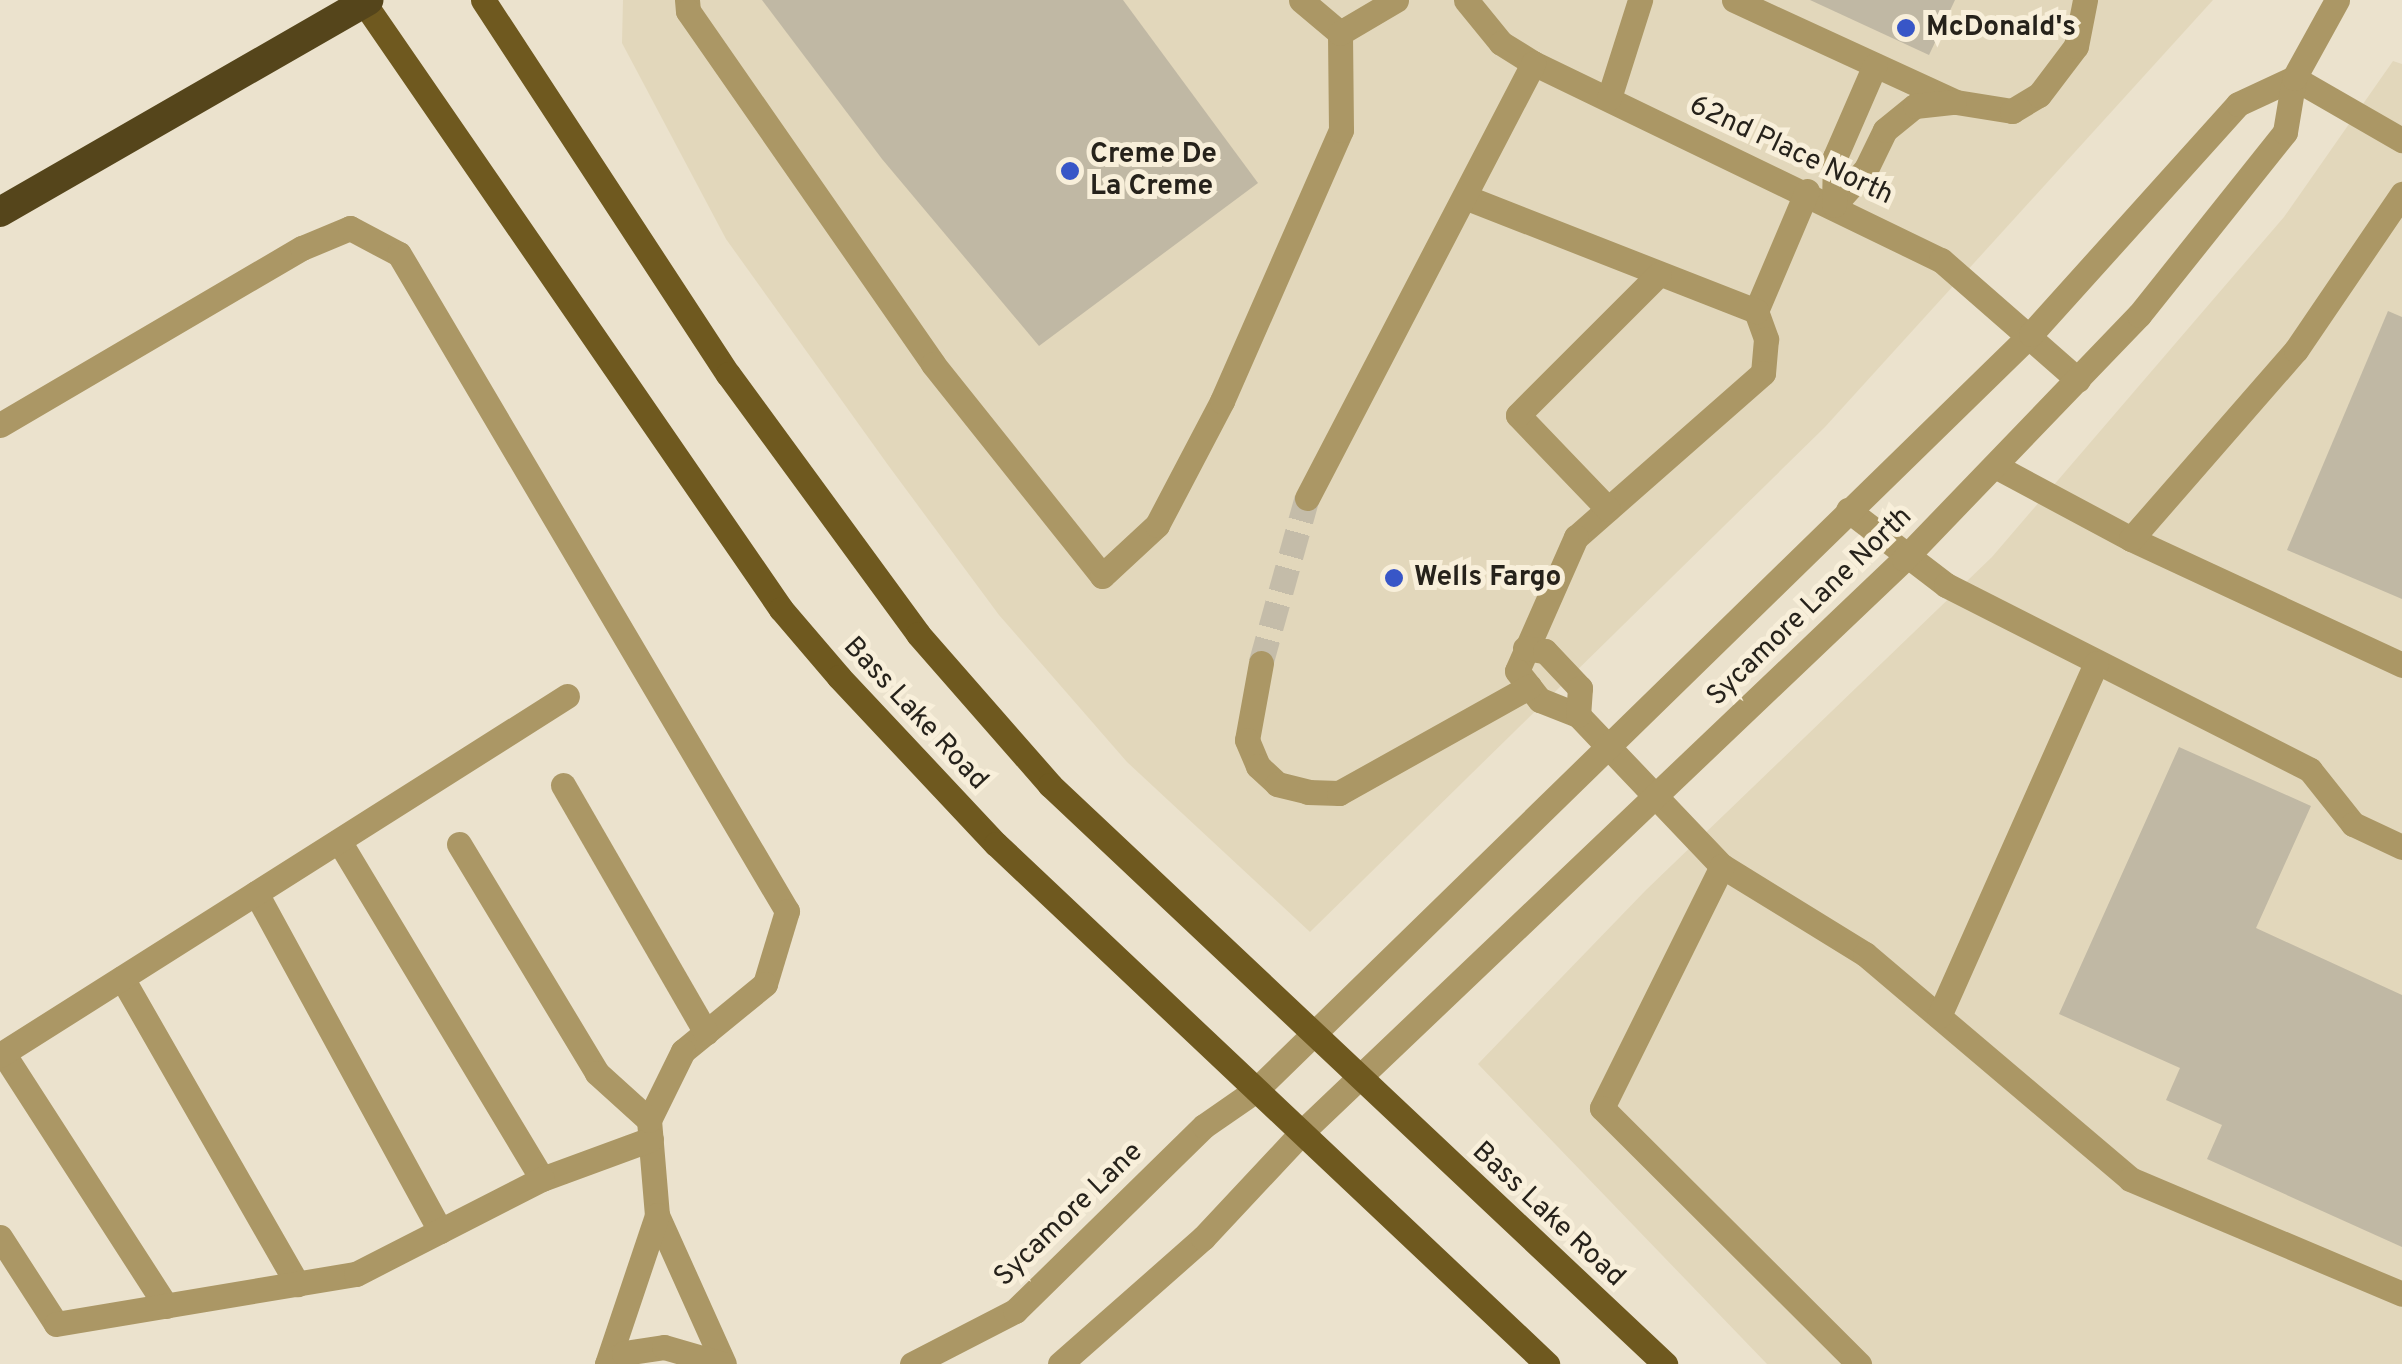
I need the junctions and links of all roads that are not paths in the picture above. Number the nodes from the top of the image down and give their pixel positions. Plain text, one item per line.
1 (483, 0) edge
2 (687, 0) edge
3 (1301, 0) edge
4 (1396, 0) edge
5 (1466, 0) edge
6 (1640, 0) edge
7 (1734, 0) edge
8 (2085, 0) edge
9 (2337, 0) edge
10 (364, 1) edge
11 (1340, 33) junction
12 (1533, 63) junction
13 (1875, 64) junction
14 (2294, 78) junction
15 (1609, 98) junction
16 (1956, 102) junction
17 (2402, 140) edge
18 (1807, 191) junction
19 (2402, 194) edge
20 (1465, 197) junction
21 (1834, 206) junction
22 (0, 212) edge
23 (1660, 274) junction
24 (1756, 311) junction
25 (2031, 334) junction
26 (2078, 380) junction
27 (0, 425) edge
28 (1994, 466) junction
29 (1307, 498) tunnel mouth
30 (1608, 509) junction
31 (1848, 510) junction
32 (2131, 539) junction
33 (1904, 560) junction
34 (1525, 648) junction
35 (1262, 663) tunnel mouth
36 (2096, 663) junction
37 (2402, 665) edge
38 (1529, 686) junction
39 (567, 696) dead end
40 (1578, 714) junction
41 (1607, 745) junction
42 (563, 786) dead end
43 (1658, 796) junction
44 (339, 840) junction
45 (459, 844) dead end
46 (2402, 847) edge
47 (1722, 866) junction
48 (256, 893) junction
49 (122, 978) junction
50 (1939, 1016) junction
51 (706, 1033) junction
52 (1310, 1034) junction
53 (2, 1054) edge
54 (1358, 1079) junction
55 (1256, 1090) junction
56 (650, 1130) junction
57 (1303, 1131) junction
58 (542, 1179) junction
59 (657, 1214) junction
60 (440, 1231) junction
61 (0, 1237) edge
62 (297, 1284) junction
63 (2402, 1294) edge
64 (166, 1306) junction
65 (607, 1364) edge
66 (724, 1364) edge
67 (912, 1364) edge
68 (1060, 1364) edge
69 (1546, 1364) edge
70 (1665, 1364) edge
71 (1859, 1364) edge

1 - 52 main road, Bass Lake Road
2 - 11 street
3 - 11 street
4 - 11 street
5 - 12 street, 62nd Place North
6 - 15 street
7 - 13 street
8 - 16 street
9 - 14 street, Sycamore Lane North
10 - 22 highway
10 - 55 main road, Bass Lake Road
12 - 15 street, 62nd Place North
12 - 20 street
13 - 16 street
13 - 21 street
14 - 17 street
14 - 25 street, Sycamore Lane North
14 - 26 street, Sycamore Lane North
15 - 18 street, 62nd Place North
16 - 21 street
18 - 21 street, 62nd Place North
18 - 24 street
19 - 32 street
20 - 23 street
20 - 29 street
21 - 25 street, 62nd Place North
23 - 24 street
23 - 30 street
24 - 30 street
25 - 26 street, 62nd Place North
25 - 31 street, Sycamore Lane North
26 - 28 street, Sycamore Lane North
27 - 51 street
28 - 32 street
28 - 33 street, Sycamore Lane North
30 - 34 street
31 - 33 street
31 - 41 street, Sycamore Lane North
32 - 37 street
33 - 36 street
33 - 43 street, Sycamore Lane North
34 - 38 street
34 - 40 street
35 - 38 street
36 - 46 street
36 - 50 street
38 - 40 street
39 - 44 street
40 - 41 street
41 - 43 street
41 - 52 street, Sycamore Lane North
42 - 51 street
43 - 47 street
43 - 54 street, Sycamore Lane North
44 - 48 street
44 - 58 street
45 - 56 street
47 - 50 street
47 - 71 street
48 - 49 street
48 - 60 street
49 - 53 street
49 - 62 street
50 - 63 street
51 - 56 street
52 - 54 main road, Bass Lake Road
52 - 55 street, Sycamore Lane North
53 - 64 street
54 - 57 street, Sycamore Lane North
54 - 70 main road, Bass Lake Road
55 - 57 main road, Bass Lake Road
55 - 67 street, Sycamore Lane
56 - 58 street
56 - 59 street
57 - 68 street
57 - 69 main road, Bass Lake Road
58 - 60 street
59 - 65 street
59 - 66 street
60 - 62 street
61 - 64 street
62 - 64 street
65 - 66 street

